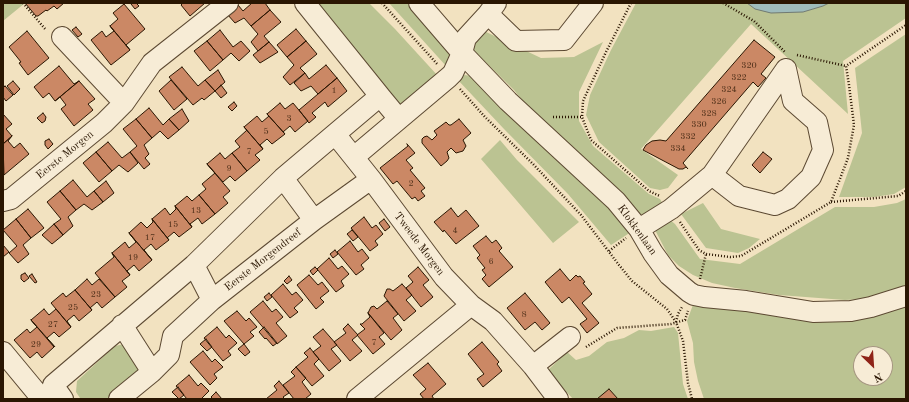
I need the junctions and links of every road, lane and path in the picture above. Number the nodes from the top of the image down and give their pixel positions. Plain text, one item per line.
1 (23, 3) edge
2 (228, 3) edge
3 (305, 3) edge
4 (382, 3) edge
5 (419, 3) edge
6 (593, 3) edge
7 (631, 3) edge
8 (723, 3) edge
9 (492, 9) edge
10 (62, 37) joint
11 (462, 53) junction
12 (790, 62) junction
13 (439, 66) dead end
14 (846, 66) dead end
15 (457, 86) dead end
16 (380, 96) junction
17 (124, 103) junction
18 (399, 119) junction
19 (335, 134) junction
20 (354, 157) junction
21 (712, 175) junction
22 (283, 178) junction
23 (371, 179) junction
24 (906, 191) edge
25 (3, 201) edge
26 (831, 202) dead end
27 (671, 209) junction
28 (314, 220) junction
29 (639, 229) junction
30 (706, 254) dead end
31 (194, 265) junction
32 (699, 283) dead end
33 (906, 296) edge
34 (212, 300) junction
35 (471, 305) junction
36 (690, 307) dead end
37 (676, 322) junction
38 (122, 325) junction
39 (570, 337) joint
40 (3, 352) edge
41 (533, 366) junction
42 (152, 372) junction
43 (49, 394) edge
44 (119, 399) edge
45 (357, 399) edge
46 (558, 399) edge
47 (692, 399) edge

1 - 10 path
2 - 17 street, Eerste Morgen
3 - 16 street
4 - 13 path
5 - 11 street, Klokkenlaan
6 - 9 street
7 - 27 path
8 - 12 path
9 - 11 street
10 - 17 street
11 - 18 street
11 - 29 street, Klokkenlaan
12 - 14 path
12 - 21 street
12 - 21 street
15 - 37 path
16 - 18 street
16 - 19 street
17 - 25 street, Eerste Morgen
18 - 20 street
19 - 20 street
19 - 22 street
20 - 23 street
21 - 27 street
22 - 28 street
22 - 31 street
23 - 28 street, Eerste Morgendreef
23 - 35 street, Tweede Morgen
24 - 26 path
27 - 29 street
28 - 34 street, Eerste Morgendreef
29 - 33 street, Klokkenlaan
30 - 32 path
31 - 34 street, Eerste Morgendreef
31 - 38 street
34 - 42 street, Eerste Morgendreef
35 - 41 street, Tweede Morgen
35 - 45 street
36 - 37 path
37 - 39 path
37 - 47 path
38 - 42 street
38 - 43 street
39 - 41 street
40 - 43 street
41 - 46 street, Tweede Morgen
42 - 44 street, Eerste Morgendreef

